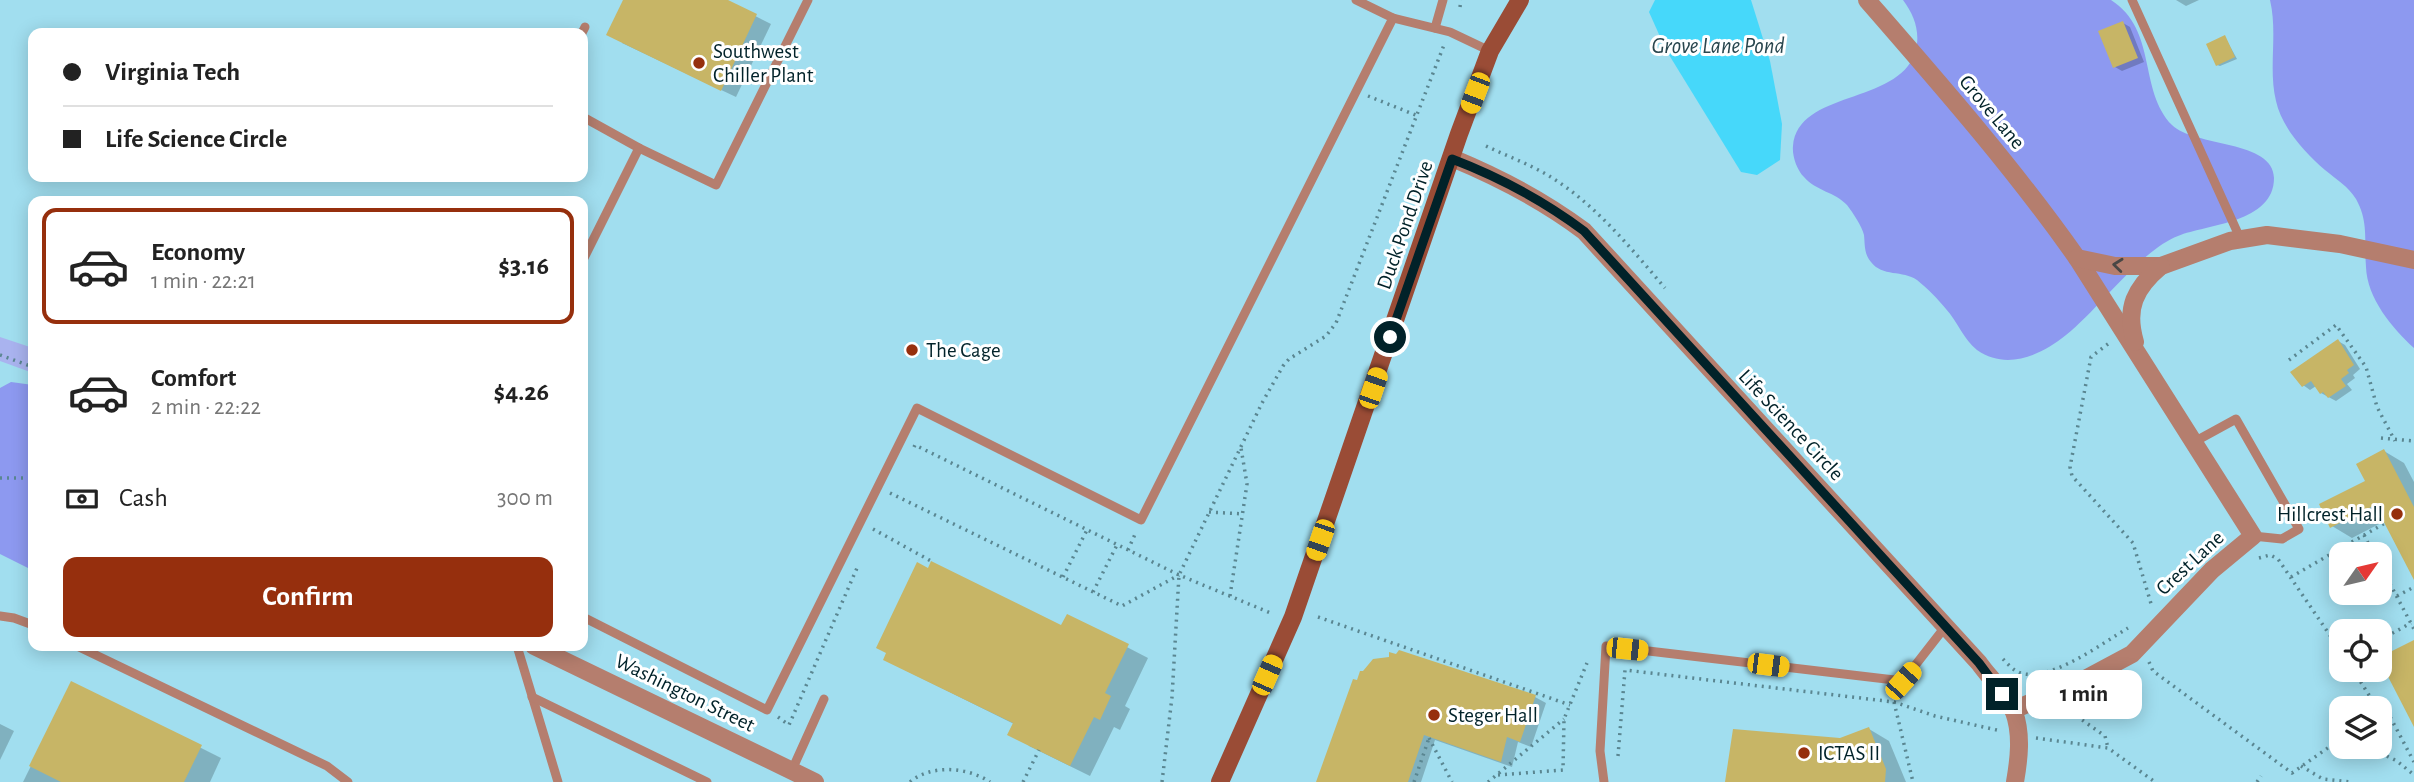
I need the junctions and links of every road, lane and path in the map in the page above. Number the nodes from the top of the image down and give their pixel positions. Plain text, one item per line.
1 (808, 0) edge
2 (1356, 0) edge
3 (1443, 0) edge
4 (1461, 0) edge
5 (1520, 0) edge
6 (1867, 0) edge
7 (2132, 0) edge
8 (1460, 7) dead end
9 (1393, 18) junction
10 (1435, 28) junction
11 (1444, 45) dead end
12 (1490, 51) junction
13 (1383, 102) dead end
14 (1418, 116) junction
15 (588, 120) edge
16 (1486, 146) dead end
17 (639, 148) junction
18 (1452, 159) junction
19 (2240, 238) junction
20 (588, 250) edge
21 (2077, 258) junction
22 (2414, 260) edge
23 (2161, 266) junction
24 (1671, 295) dead end
25 (2124, 331) junction
26 (0, 355) edge
27 (2139, 355) junction
28 (2289, 360) dead end
29 (28, 365) edge
30 (2381, 439) dead end
31 (2395, 440) junction
32 (2414, 441) edge
33 (2194, 442) junction
34 (1241, 446) junction
35 (909, 457) dead end
36 (0, 478) edge
37 (28, 478) edge
38 (891, 494) dead end
39 (1209, 512) junction
40 (1244, 514) junction
41 (879, 517) dead end
42 (2385, 523) dead end
43 (1087, 530) junction
44 (2364, 535) junction
45 (2253, 536) junction
46 (2368, 542) edge
47 (1117, 545) junction
48 (2258, 558) dead end
49 (931, 561) dead end
50 (857, 566) dead end
51 (1179, 575) junction
52 (2291, 577) junction
53 (1063, 578) junction
54 (2392, 587) edge
55 (2414, 587) edge
56 (1093, 592) junction
57 (1230, 596) junction
58 (2397, 596) junction
59 (2162, 598) dead end
60 (2152, 607) junction
61 (2144, 614) dead end
62 (0, 616) edge
63 (1278, 616) dead end
64 (1318, 617) dead end
65 (588, 620) edge
66 (2137, 621) dead end
67 (2411, 623) junction
68 (28, 624) edge
69 (1945, 627) junction
70 (2414, 629) edge
71 (2392, 633) edge
72 (2329, 634) edge
73 (87, 651) edge
74 (518, 651) edge
75 (544, 651) edge
76 (2153, 653) dead end
77 (2000, 656) dead end
78 (1587, 663) dead end
79 (532, 697) junction
80 (824, 699) dead end
81 (1894, 702) junction
82 (1570, 705) junction
83 (2063, 708) dead end
84 (2014, 710) junction
85 (1564, 719) junction
86 (2392, 720) edge
87 (789, 725) dead end
88 (2018, 735) junction
89 (2036, 738) junction
90 (2036, 747) dead end
91 (2329, 747) edge
92 (2108, 748) junction
93 (1039, 750) dead end
94 (1618, 756) dead end
95 (2392, 759) edge
96 (2414, 762) edge
97 (2301, 766) junction
98 (792, 770) junction
99 (1498, 775) junction
100 (2414, 775) edge
101 (2261, 776) dead end
102 (348, 782) edge
103 (558, 782) edge
104 (706, 782) edge
105 (816, 782) edge
106 (910, 782) edge
107 (990, 782) edge
108 (1023, 782) edge
109 (1162, 782) edge
110 (1220, 782) edge
111 (1414, 782) edge
112 (1452, 782) edge
113 (1488, 782) edge
114 (1604, 782) edge
115 (1913, 782) edge
116 (2015, 782) edge
117 (2155, 782) edge
118 (2257, 782) edge
119 (2350, 782) edge

1 - 17 lane
2 - 9 lane
3 - 10 lane
4 - 8 path
5 - 12 street, Duck Pond Drive
6 - 21 street, Grove Lane
7 - 19 lane
9 - 10 lane
9 - 65 lane
10 - 12 lane
11 - 14 path
12 - 18 street, Duck Pond Drive
13 - 14 path
14 - 34 path
15 - 17 lane
16 - 24 path
17 - 20 lane
18 - 69 street, Life Science Circle
18 - 110 street, Duck Pond Drive
19 - 22 street
19 - 23 street
23 -> 21 street
21 - 25 street, Grove Lane
23 - 27 street
25 - 27 street, Grove Lane
25 - 60 path
26 - 29 path
27 - 33 street, Crest Lane
28 - 31 path
30 - 31 path
31 - 32 path
33 - 45 street, Crest Lane
33 - 45 lane
34 - 39 path
34 - 40 path
35 - 43 path
36 - 37 path
38 - 53 path
39 - 40 path
39 - 51 path
40 - 57 path
41 - 49 path
42 - 44 path
43 - 47 path
43 - 53 path
44 - 46 path
44 - 52 path
45 - 84 street, Crest Lane
47 - 51 path
47 - 56 path
48 - 52 path
50 - 87 path
51 - 56 path
51 - 57 path
51 - 109 path
52 - 72 path
53 - 56 path
54 - 58 path
55 - 58 path
57 - 63 path
58 - 67 path
59 - 60 path
60 - 61 path
62 - 68 lane
64 - 82 path
66 - 77 path
67 - 70 path
67 - 71 path
69 - 84 street, Life Science Circle
69 - 114 lane
73 - 102 lane
74 - 79 lane
75 - 98 street, Washington Street
76 - 97 path
78 - 82 path
79 - 103 lane
79 - 104 lane
80 - 98 lane
81 - 88 path
81 - 94 path
81 - 115 path
82 - 85 path
83 - 92 path
84 - 88 street, Life Science Circle
85 - 99 path
85 - 99 path
86 - 96 path
88 - 89 path
88 - 116 street, Life Science Circle
89 - 90 path
89 - 92 path
91 - 97 path
92 - 117 path
93 - 108 path
95 - 100 path
97 - 119 path
98 - 105 street, Washington Street
99 - 113 path
101 - 118 path
106 - 107 path
111 - 112 path

